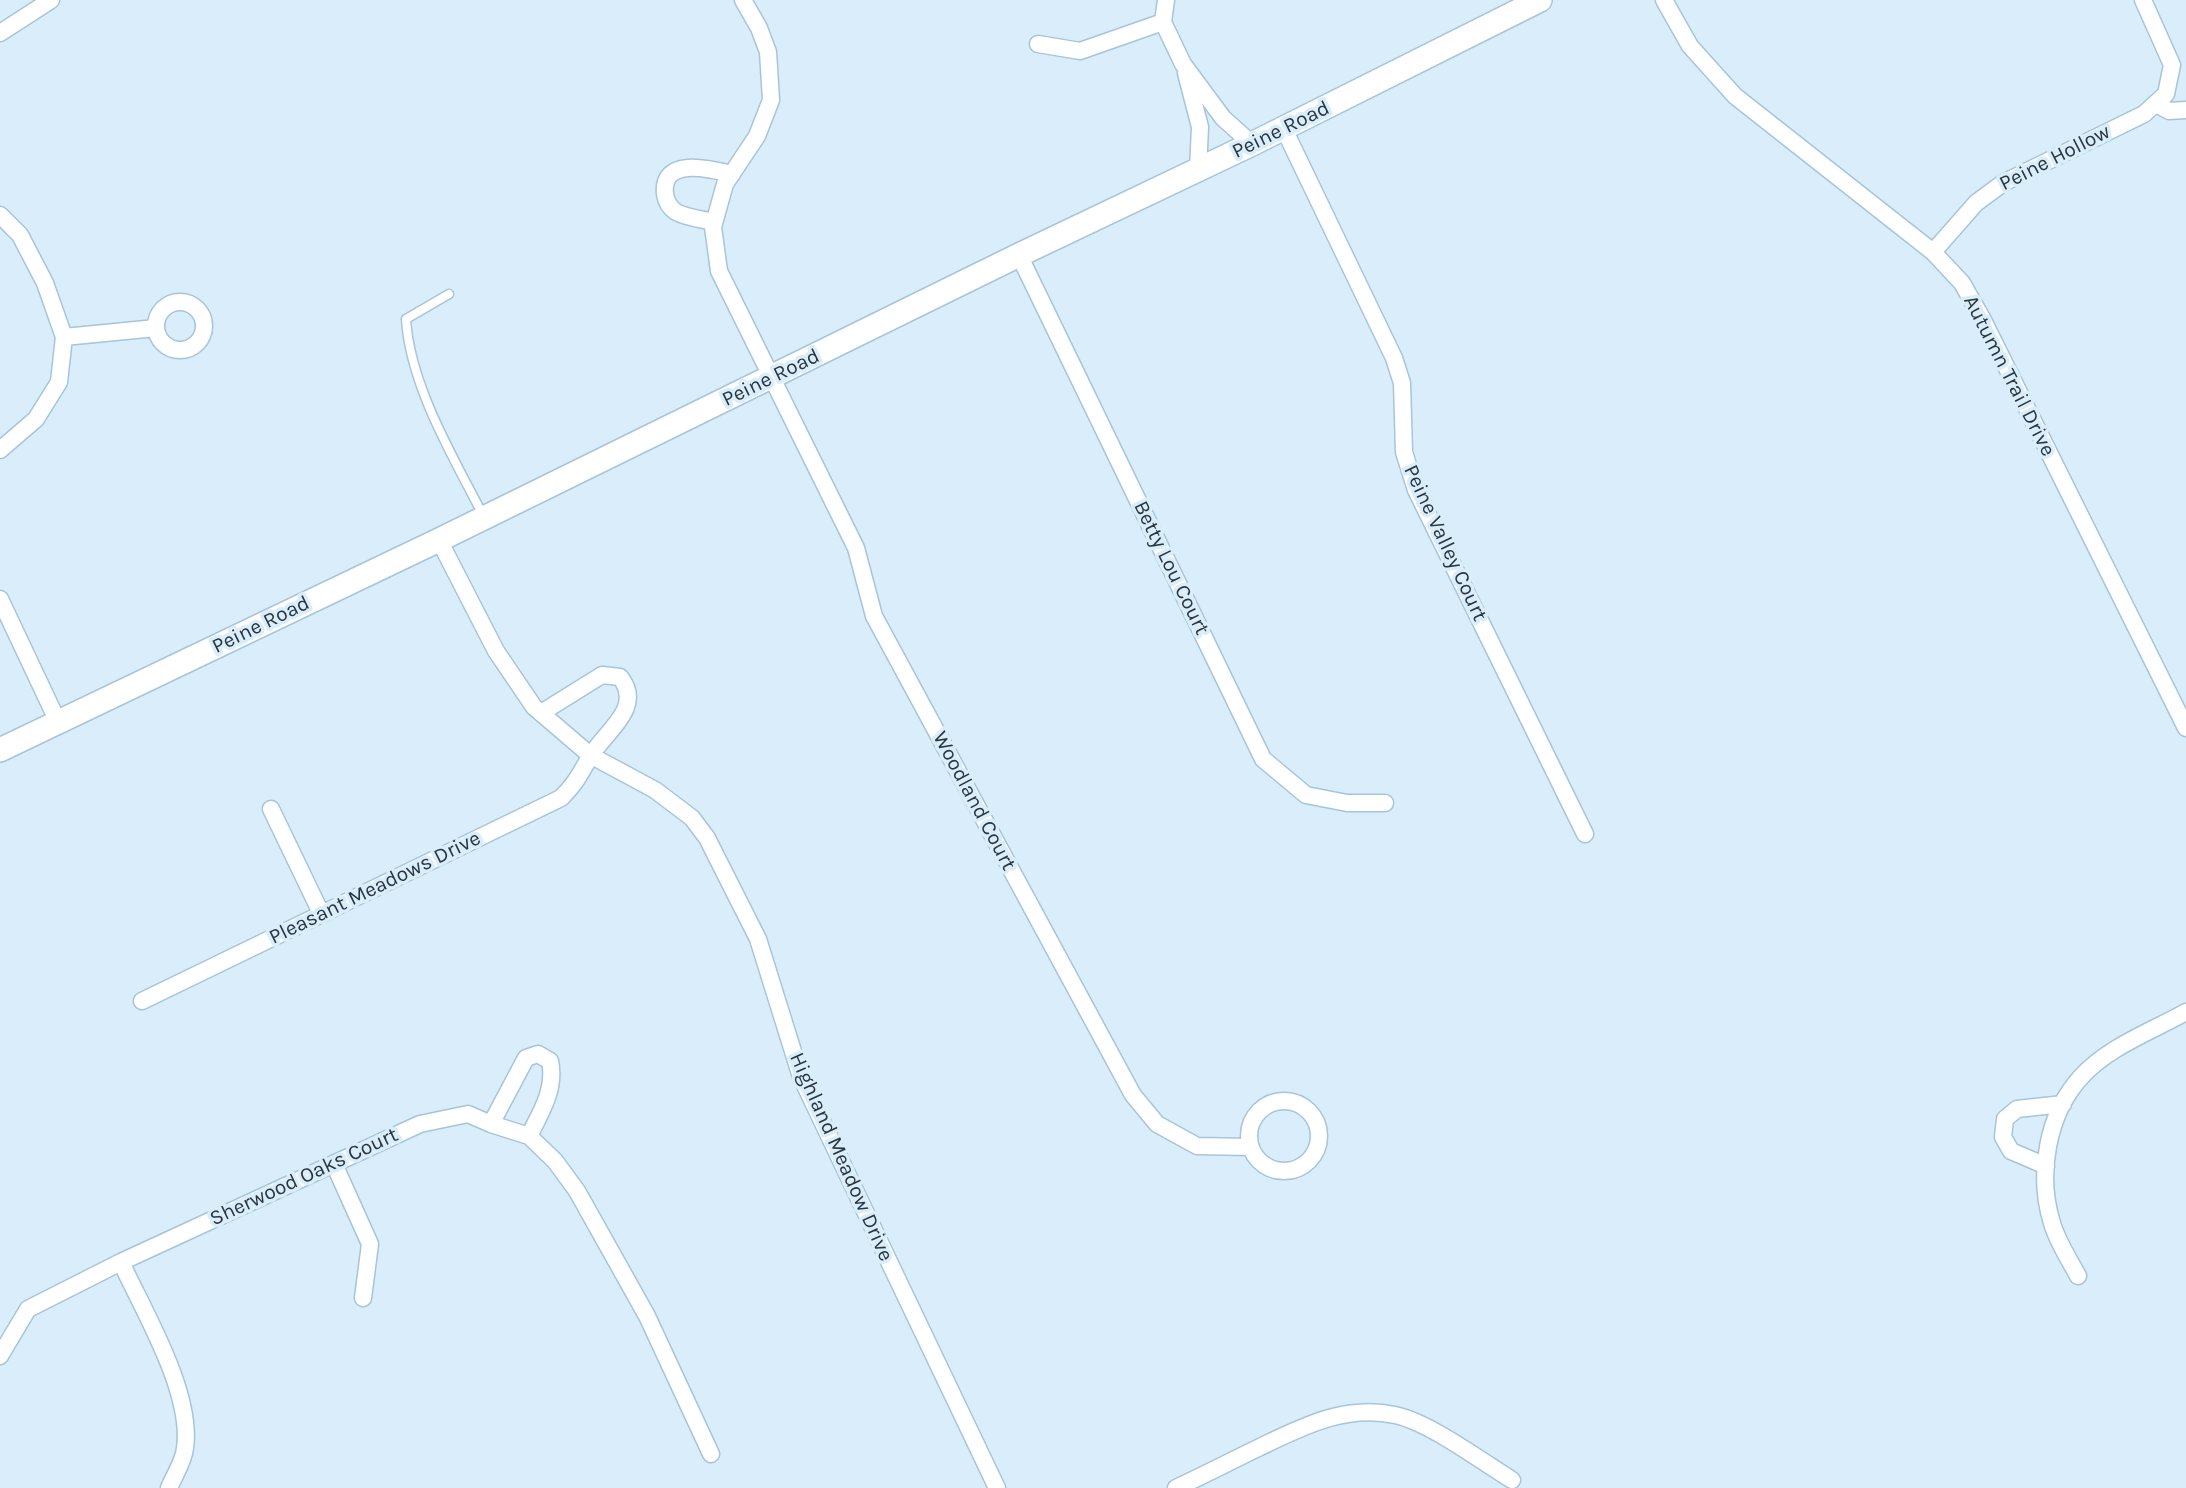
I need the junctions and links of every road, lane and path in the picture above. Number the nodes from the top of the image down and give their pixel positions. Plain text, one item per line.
1 (51, 0) edge
2 (743, 0) edge
3 (1166, 0) edge
4 (1541, 0) edge
5 (1664, 0) edge
6 (2143, 0) edge
7 (1163, 22) junction
8 (0, 33) edge
9 (1038, 44) dead end
10 (1184, 64) junction
11 (2179, 66) edge
12 (2156, 104) junction
13 (2186, 110) edge
14 (1284, 129) junction
15 (1252, 145) junction
16 (1198, 170) junction
17 (732, 174) junction
18 (0, 215) edge
19 (715, 222) junction
20 (1933, 252) junction
21 (1019, 255) junction
22 (449, 294) dead end
23 (156, 328) dead end
24 (64, 337) junction
25 (770, 379) junction
26 (0, 450) edge
27 (485, 518) junction
28 (439, 540) junction
29 (0, 599) edge
30 (541, 713) junction
31 (58, 722) junction
32 (2186, 728) edge
33 (0, 750) edge
34 (590, 755) junction
35 (1385, 803) dead end
36 (271, 810) dead end
37 (1586, 834) dead end
38 (321, 913) junction
39 (142, 1001) dead end
40 (2186, 1012) edge
41 (2063, 1104) junction
42 (491, 1125) junction
43 (529, 1136) junction
44 (1251, 1147) junction
45 (334, 1164) junction
46 (2046, 1166) junction
47 (121, 1262) junction
48 (2078, 1276) dead end
49 (363, 1298) dead end
50 (0, 1356) edge
51 (711, 1454) dead end
52 (1512, 1480) dead end
53 (169, 1488) edge
54 (997, 1488) edge
55 (1176, 1488) edge

1 - 8 street
2 - 17 street, Woodland Court
3 - 7 street
4 - 14 street, Peine Road
5 - 20 street, Autumn Trail Drive
6 - 11 street
7 - 9 street
7 - 10 street
10 - 15 street
10 - 16 street
11 - 12 street
12 - 13 street
12 - 20 street, Peine Hollow
14 - 15 street, Peine Road
14 - 37 street, Peine Valley Court
15 - 16 street, Peine Road
16 - 21 street, Peine Road
17 - 19 street, Woodland Court
17 - 19 street
18 - 24 street
19 - 25 street, Woodland Court
20 - 32 street, Autumn Trail Drive
21 - 25 street, Peine Road
21 - 35 street, Betty Lou Court
22 - 27 lane
23 - 24 street
24 - 26 street
25 - 27 street, Peine Road
25 - 44 street, Woodland Court
27 - 28 street, Peine Road
28 - 30 street, Highland Meadow Drive
28 - 31 street, Peine Road
29 - 31 street
30 - 34 street, Highland Meadow Drive
30 - 34 street
31 - 33 street, Peine Road
34 - 38 street, Pleasant Meadows Drive
34 - 54 street, Highland Meadow Drive
36 - 38 street
38 - 39 street, Pleasant Meadows Drive
40 - 41 street
41 - 46 street
41 - 46 street
42 - 43 street, Sherwood Oaks Court
42 - 43 street
42 - 45 street, Sherwood Oaks Court
43 - 51 street, Sherwood Oaks Court
44 - 44 street
45 - 47 street, Sherwood Oaks Court
45 - 49 street
46 - 48 street
47 - 50 street, Sherwood Oaks Court
47 - 53 street
52 - 55 street

